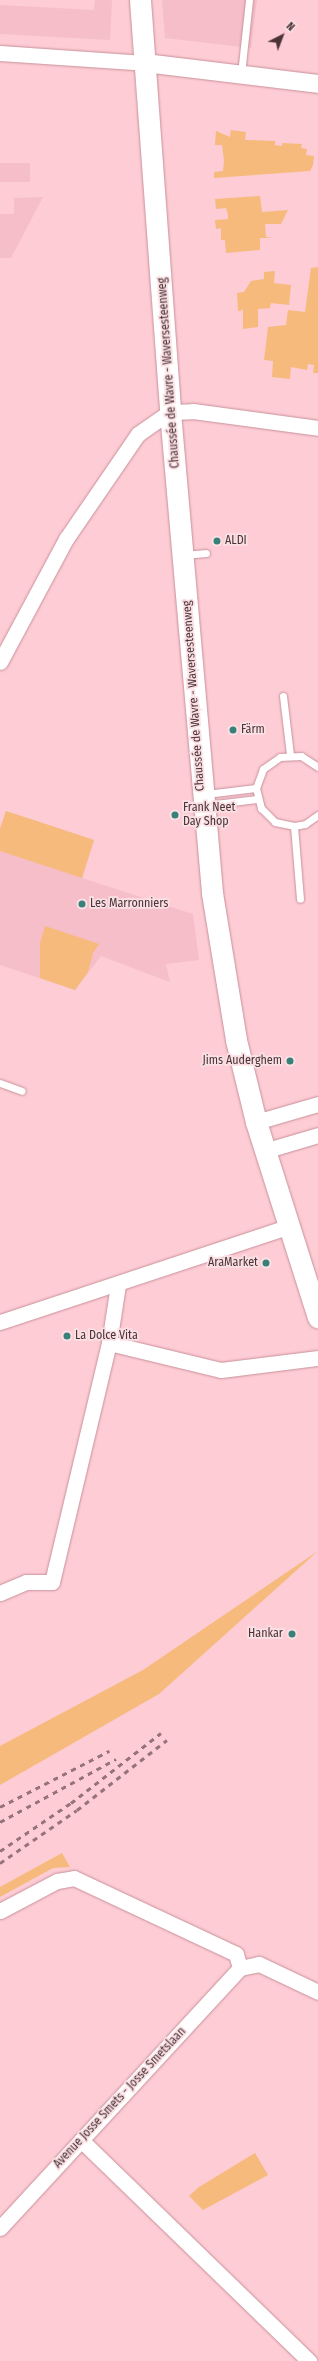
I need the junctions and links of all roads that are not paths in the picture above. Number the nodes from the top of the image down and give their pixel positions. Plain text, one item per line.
1 (140, 0) edge
2 (249, 0) edge
3 (0, 53) edge
4 (145, 63) junction
5 (241, 74) junction
6 (318, 84) edge
7 (170, 412) junction
8 (318, 428) edge
9 (206, 554) dead end
10 (183, 556) junction
11 (0, 662) edge
12 (283, 696) dead end
13 (290, 755) junction
14 (318, 767) edge
15 (256, 788) junction
16 (257, 799) junction
17 (202, 800) junction
18 (318, 814) edge
19 (294, 826) junction
20 (300, 899) dead end
21 (0, 1083) edge
22 (22, 1091) dead end
23 (318, 1104) edge
24 (256, 1122) junction
25 (318, 1135) edge
26 (264, 1151) junction
27 (287, 1227) junction
28 (118, 1285) junction
29 (316, 1304) edge
30 (0, 1322) edge
31 (109, 1343) junction
32 (318, 1358) edge
33 (0, 1593) edge
34 (0, 1911) edge
35 (240, 1968) junction
36 (318, 1992) edge
37 (81, 2140) junction
38 (0, 2228) edge
39 (308, 2361) edge

1 - 4 main road, Chaussée de Wavre - Waversesteenweg
2 - 5 lane
3 - 4 street
4 - 5 street
4 - 7 main road, Chaussée de Wavre - Waversesteenweg
5 - 6 street
7 - 8 street
7 - 10 main road, Chaussée de Wavre - Waversesteenweg
7 - 11 street
9 - 10 lane
10 - 17 main road, Chaussée de Wavre - Waversesteenweg
12 - 13 lane
13 - 14 lane
13 - 15 lane
15 - 16 lane
15 - 17 lane
16 - 17 lane
16 - 19 lane
17 - 24 main road, Chaussée de Wavre - Waversesteenweg
18 - 19 lane
19 - 20 lane
21 - 22 lane
23 - 24 street
24 - 26 main road, Chaussée de Wavre - Waversesteenweg
25 - 26 street
26 - 27 main road, Chaussée de Wavre - Waversesteenweg
27 - 28 street
27 - 29 main road, Chaussée de Wavre - Waversesteenweg
28 - 30 street
28 - 31 street
31 - 32 street
31 - 33 street
34 - 35 street
35 - 36 street
35 - 37 street, Avenue Josse Smets - Josse Smetslaan
37 - 38 street, Avenue Josse Smets - Josse Smetslaan
37 - 39 street

